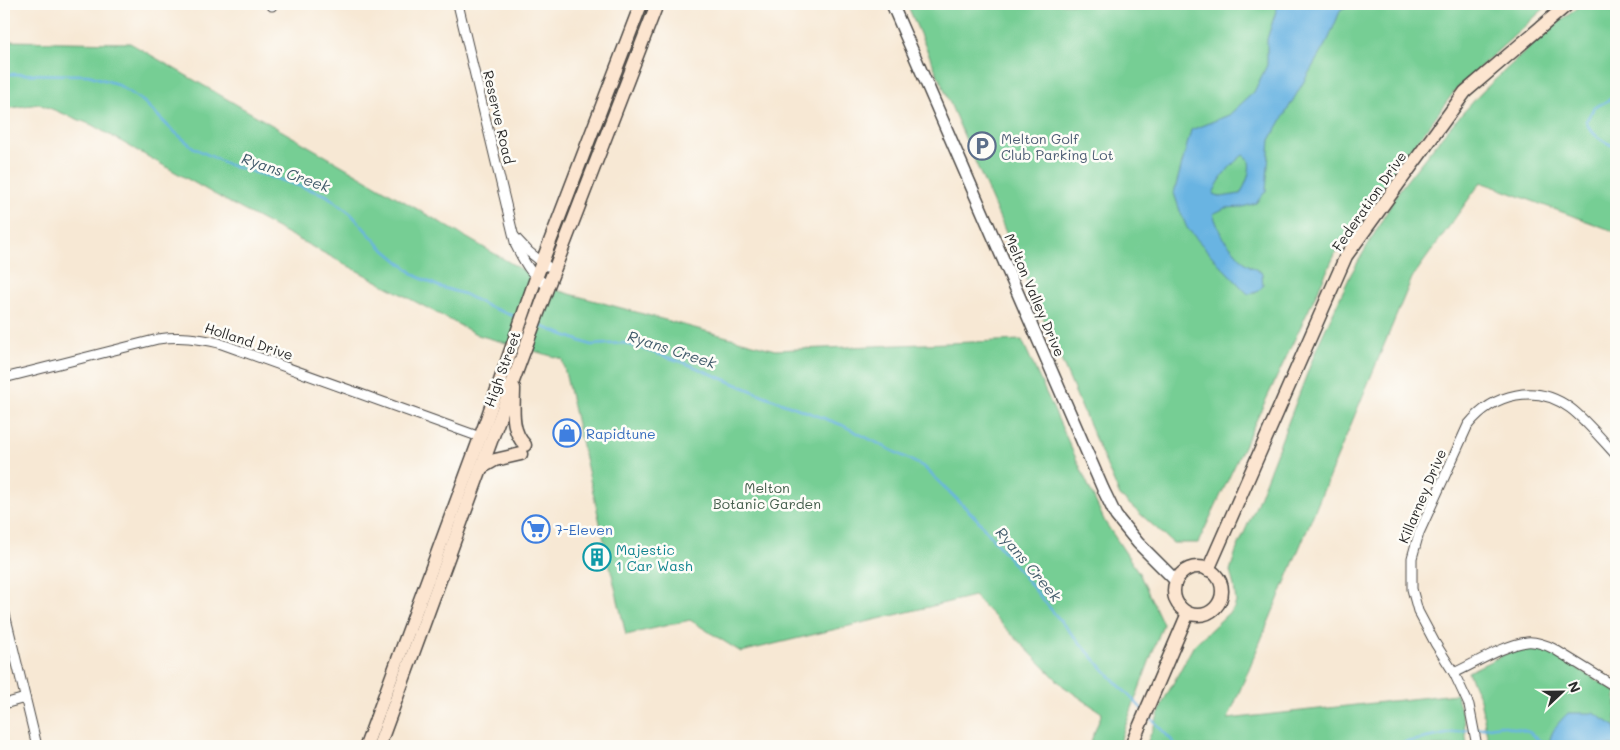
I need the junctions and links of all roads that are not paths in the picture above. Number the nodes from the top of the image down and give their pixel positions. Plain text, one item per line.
1 (458, 4) edge
2 (641, 4) edge
3 (656, 4) edge
4 (892, 4) edge
5 (1568, 4) edge
6 (514, 236) junction
7 (543, 263) junction
8 (555, 271) junction
9 (536, 278) junction
10 (548, 286) junction
11 (4, 378) edge
12 (514, 378) junction
13 (486, 439) junction
14 (1616, 455) edge
15 (481, 468) junction
16 (1208, 570) junction
17 (1176, 581) junction
18 (4, 610) edge
19 (1188, 613) junction
20 (1454, 673) junction
21 (1616, 687) edge
22 (25, 698) junction
23 (4, 704) edge
24 (38, 746) edge
25 (366, 746) edge
26 (378, 746) edge
27 (1131, 746) edge
28 (1477, 746) edge

1 - 6 street, Reserve Road
2 - 7 main road, High Street
3 - 8 main road, High Street
4 - 17 street, Melton Valley Drive
5 - 16 main road, Federation Drive
6 - 7 street
6 - 9 street, Reserve Road
7 - 8 street
7 - 9 main road, High Street
8 - 10 main road, High Street
9 - 10 street, Reserve Road
9 - 13 main road, High Street
10 - 12 main road, High Street
11 - 13 street, Holland Drive
12 - 13 main road, High Street
12 - 15 main road
13 - 15 main road, High Street
13 - 25 main road, High Street
14 - 20 street, Killarney Drive
15 - 26 main road, High Street
16 - 17 main road
16 - 19 main road
17 - 19 main road
18 - 22 street
19 - 27 main road
20 - 21 street
20 - 28 street, Killarney Drive
22 - 23 street
22 - 24 street

